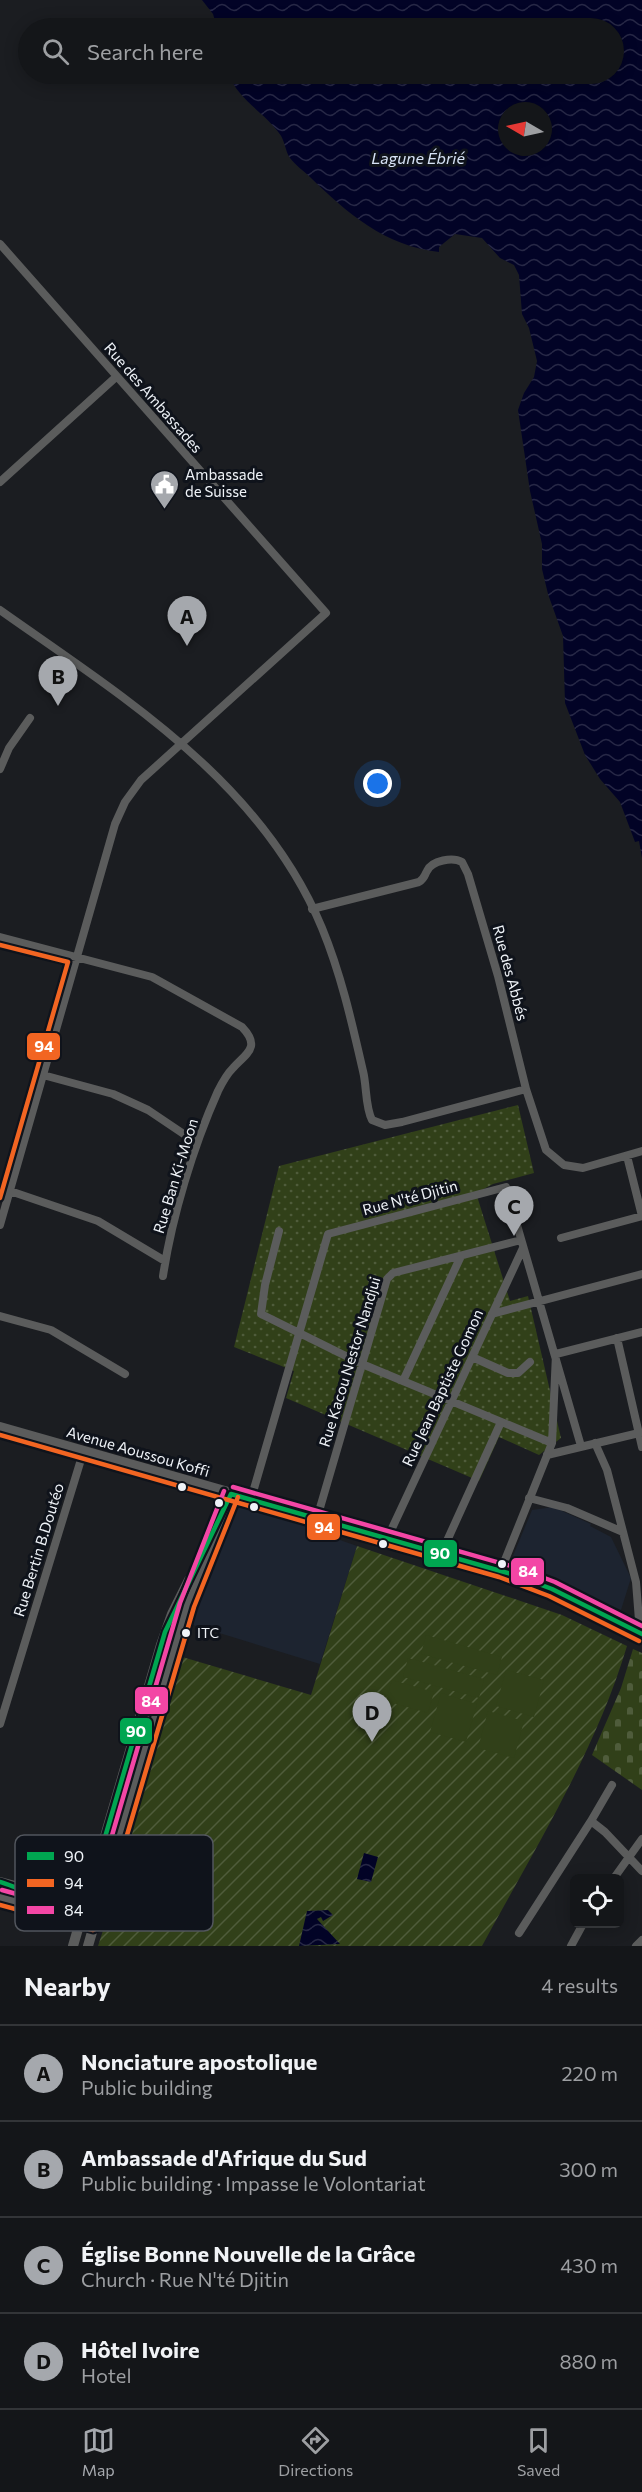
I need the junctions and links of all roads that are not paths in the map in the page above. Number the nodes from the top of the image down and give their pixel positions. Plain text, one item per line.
1 (0, 244) edge
2 (116, 377) junction
3 (0, 482) edge
4 (0, 610) edge
5 (30, 718) dead end
6 (183, 742) junction
7 (0, 769) edge
8 (312, 909) junction
9 (0, 937) edge
10 (76, 957) junction
11 (43, 1075) junction
12 (526, 1089) junction
13 (197, 1143) junction
14 (642, 1151) edge
15 (627, 1156) junction
16 (10, 1191) junction
17 (642, 1216) edge
18 (0, 1225) edge
19 (279, 1231) dead end
20 (561, 1238) dead end
21 (522, 1244) junction
22 (461, 1256) junction
23 (165, 1261) junction
24 (642, 1274) edge
25 (163, 1276) dead end
26 (539, 1300) junction
27 (492, 1314) junction
28 (0, 1316) edge
29 (642, 1332) edge
30 (300, 1333) junction
31 (616, 1338) junction
32 (556, 1354) junction
33 (472, 1357) junction
34 (530, 1362) dead end
35 (362, 1364) junction
36 (125, 1374) dead end
37 (403, 1382) junction
38 (451, 1403) junction
39 (501, 1422) junction
40 (0, 1427) edge
41 (641, 1439) edge
42 (552, 1443) junction
43 (595, 1443) junction
44 (581, 1446) junction
45 (82, 1453) junction
46 (547, 1455) junction
47 (231, 1494) junction
48 (529, 1497) junction
49 (251, 1499) junction
50 (317, 1518) junction
51 (623, 1532) junction
52 (387, 1539) junction
53 (207, 1549) junction
54 (441, 1554) junction
55 (501, 1570) junction
56 (641, 1633) edge
57 (0, 1724) edge
58 (612, 1785) dead end
59 (591, 1821) junction
60 (106, 1835) edge
61 (120, 1835) edge
62 (642, 1839) edge
63 (628, 1858) junction
64 (642, 1871) edge
65 (617, 1874) edge
66 (0, 1882) edge
67 (15, 1886) edge
68 (0, 1897) edge
69 (15, 1901) edge
70 (580, 1928) edge
71 (92, 1931) edge
72 (519, 1933) dead end
73 (642, 1940) edge
74 (88, 1946) edge
75 (571, 1946) edge
76 (636, 1946) edge

1 - 2 street, Rue des Ambassades
2 - 3 street
2 - 6 street, Rue des Ambassades
4 - 6 street
5 - 7 street
6 - 8 street
6 - 10 street
8 - 12 street
8 - 12 street, Rue des Abbés
9 - 10 street
10 - 11 street
10 - 13 street, Rue Ban Ki-Moon
11 - 13 street
11 - 16 street
12 - 15 street, Rue des Abbés
13 - 23 street, Rue Ban Ki-Moon
14 - 15 street, Rue des Abbés
15 - 17 street
16 - 18 street
16 - 23 street
17 - 20 street
19 - 30 street
21 - 22 street, Rue Kacou Nestor Nandjui
21 - 26 street, Rue N'té Djitin
21 - 27 street, Rue Jean Baptiste Gomon
21 - 30 street, Rue N'té Djitin
22 - 35 street, Rue Kacou Nestor Nandjui
22 - 37 street
23 - 25 street, Rue Ban Ki-Moon
24 - 26 street
26 - 27 street
26 - 32 street, Rue N'té Djitin
27 - 33 street, Rue Jean Baptiste Gomon
28 - 36 street
29 - 31 street
30 - 35 street
30 - 49 street, Rue N'té Djitin
31 - 32 street
31 - 41 street
32 - 42 street
32 - 44 street, Rue N'té Djitin
33 - 34 street
33 - 38 street, Rue Jean Baptiste Gomon
35 - 37 street
35 - 50 street, Rue Kacou Nestor Nandjui
37 - 38 street
38 - 39 street
38 - 52 street, Rue Jean Baptiste Gomon
39 - 42 street
39 - 54 street
40 - 45 street, Avenue Aoussou Koffi
41 - 43 street
42 - 46 street
43 - 44 street
43 - 51 street
44 - 46 street
45 - 47 street, Avenue Aoussou Koffi
45 - 57 street, Rue Bertin B.Doutéo
46 - 48 street
47 - 49 street, Avenue Aoussou Koffi
47 - 53 street
48 - 51 street
48 - 55 street
49 - 50 street, Avenue Aoussou Koffi
50 - 52 street, Avenue Aoussou Koffi
51 - 56 street
52 - 54 street, Avenue Aoussou Koffi
53 - 60 street
53 - 61 street
54 - 55 street, Avenue Aoussou Koffi
55 - 56 street, Avenue Aoussou Koffi
58 - 59 street
59 - 63 street
59 - 72 street
62 - 63 street
63 - 64 street
63 - 65 street
66 - 67 street
68 - 69 street
70 - 75 street
71 - 74 street
73 - 76 street

